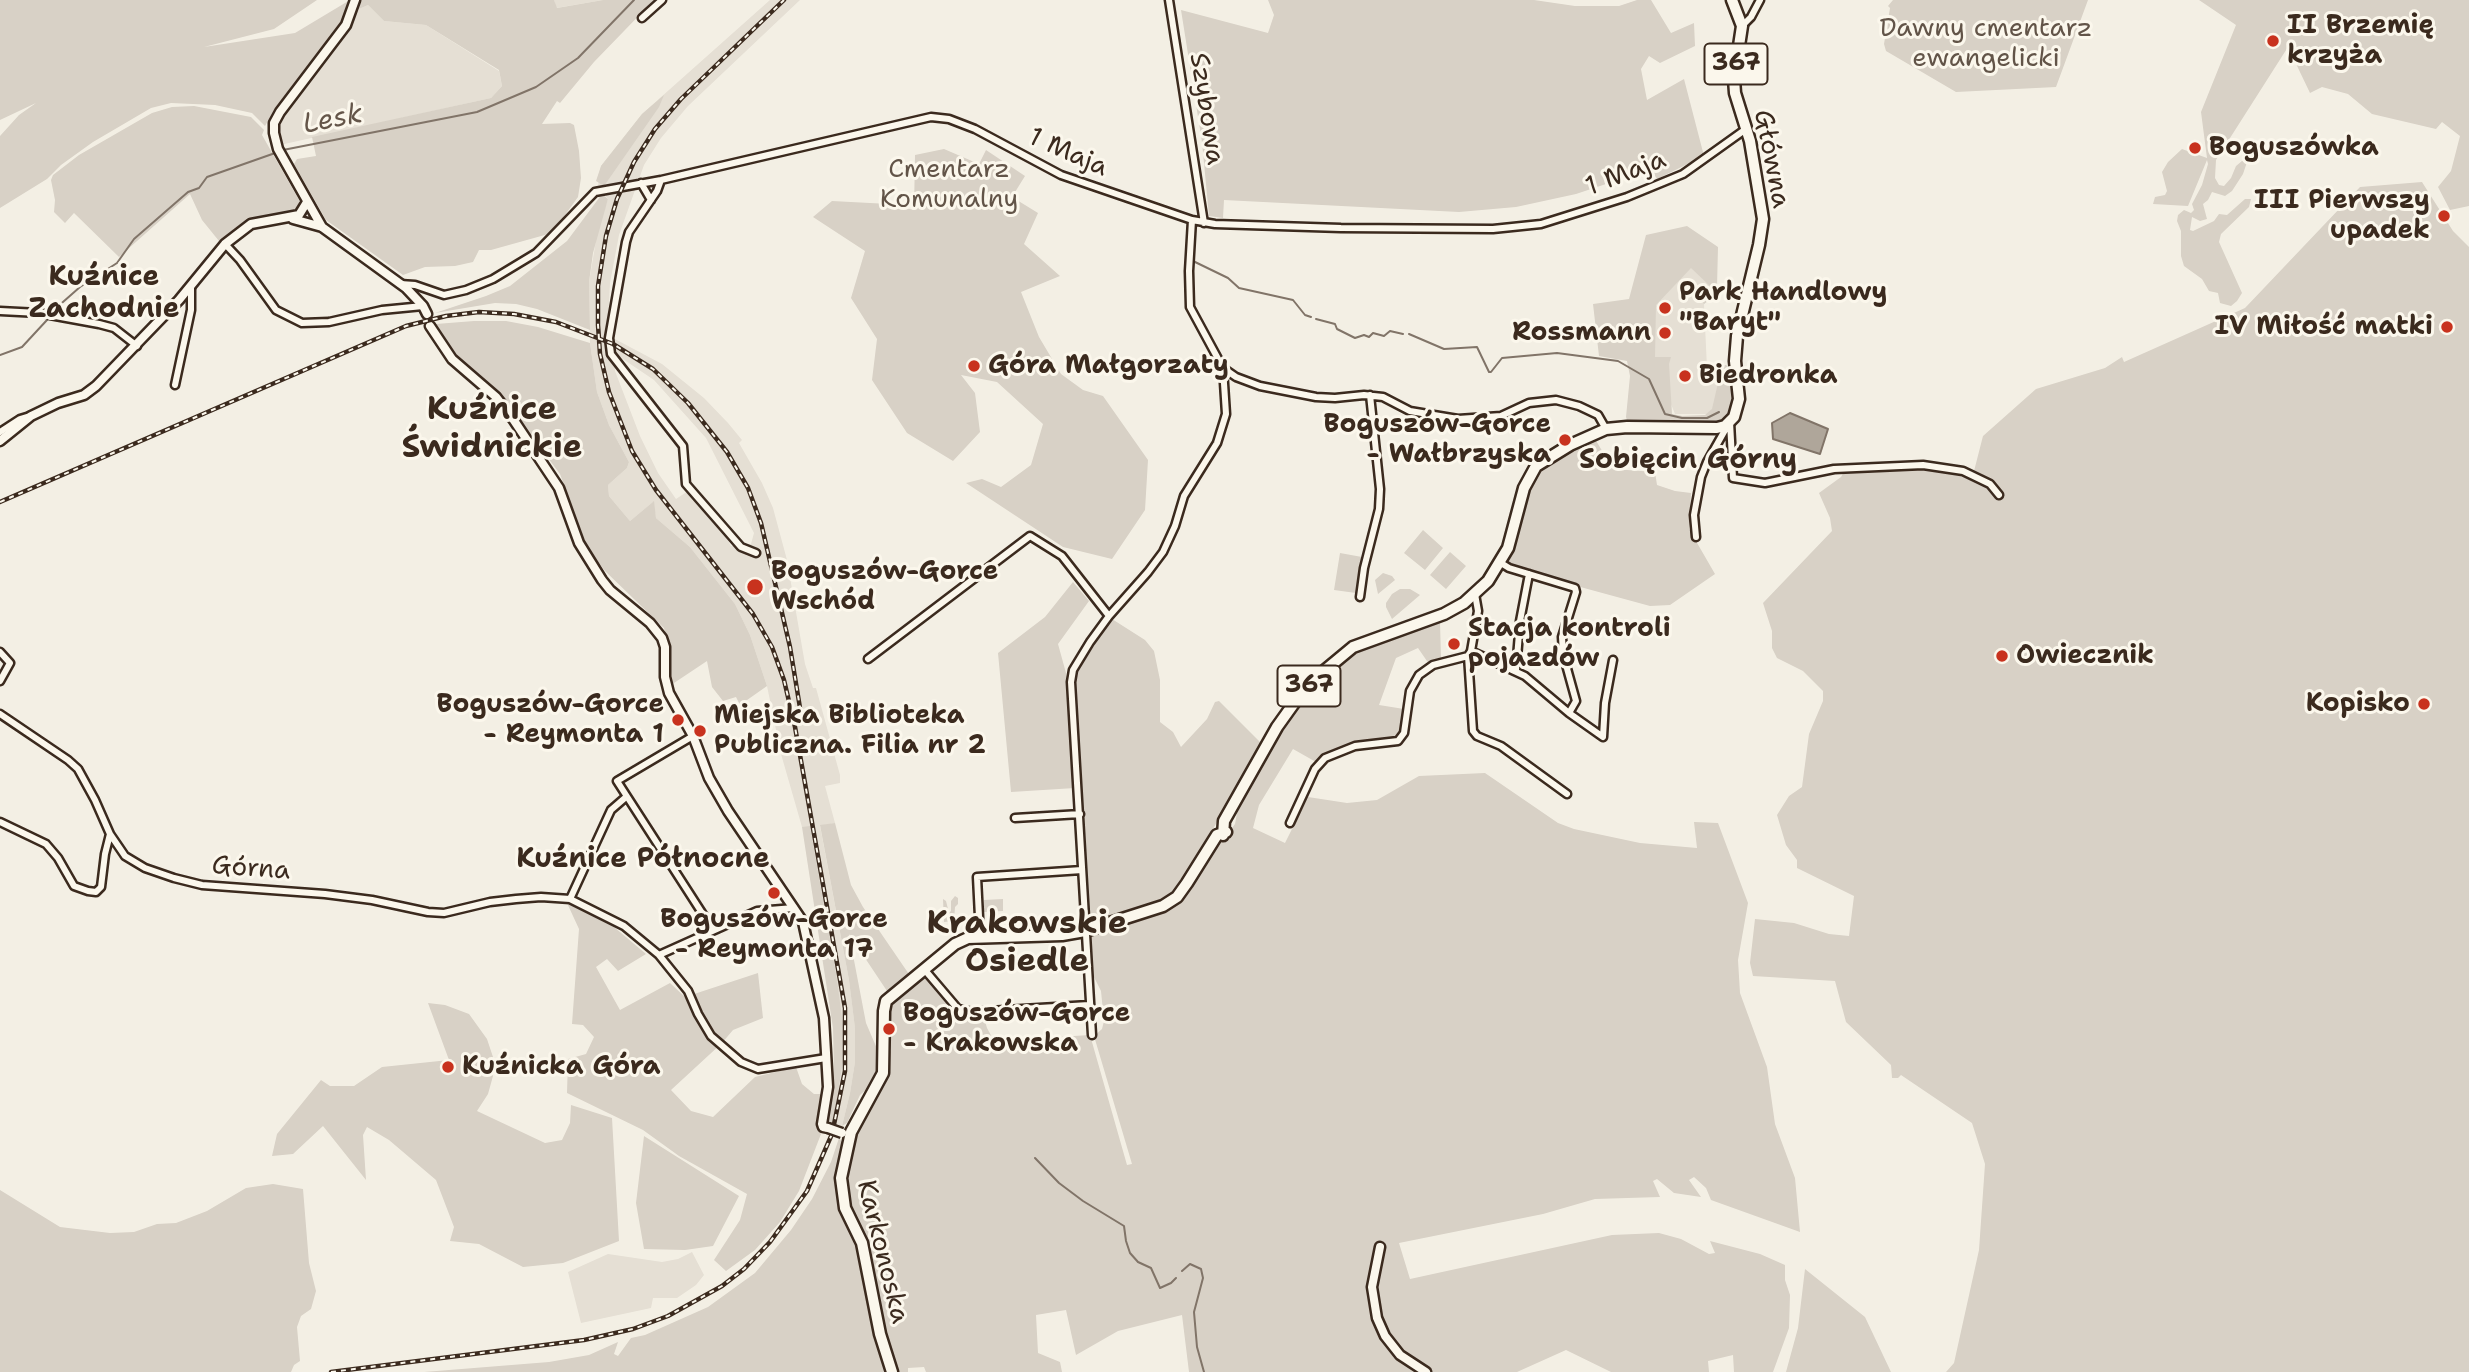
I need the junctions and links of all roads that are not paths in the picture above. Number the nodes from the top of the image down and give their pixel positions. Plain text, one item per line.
1 (355, 0) edge
2 (662, 0) edge
3 (1169, 0) edge
4 (1732, 0) edge
5 (1760, 0) edge
6 (642, 18) dead end
7 (1742, 26) junction
8 (1746, 130) junction
9 (661, 180) junction
10 (640, 183) junction
11 (651, 200) junction
12 (307, 202) junction
13 (288, 218) junction
14 (1192, 220) junction
15 (1204, 223) junction
16 (322, 227) junction
17 (225, 244) junction
18 (400, 284) junction
19 (191, 286) junction
20 (425, 310) joint
21 (0, 311) edge
22 (430, 326) dead end
23 (137, 346) junction
24 (1223, 368) junction
25 (1236, 377) junction
26 (1224, 384) junction
27 (175, 385) dead end
28 (1370, 395) junction
29 (32, 416) junction
30 (1730, 422) junction
31 (1606, 429) junction
32 (0, 432) edge
33 (0, 441) edge
34 (1717, 446) junction
35 (1732, 453) junction
36 (1999, 495) dead end
37 (1696, 537) dead end
38 (756, 553) dead end
39 (1501, 563) junction
40 (1529, 574) junction
41 (1475, 594) junction
42 (1360, 597) dead end
43 (1109, 616) junction
44 (0, 652) edge
45 (1470, 654) junction
46 (868, 659) dead end
47 (1613, 660) dead end
48 (1516, 670) junction
49 (0, 681) edge
50 (1569, 713) junction
51 (0, 714) edge
52 (693, 736) junction
53 (1567, 794) dead end
54 (626, 797) junction
55 (1080, 814) junction
56 (1015, 818) dead end
57 (0, 822) edge
58 (1290, 823) dead end
59 (110, 834) junction
60 (1082, 870) junction
61 (570, 899) junction
62 (794, 908) junction
63 (713, 930) junction
64 (1085, 931) junction
65 (980, 937) junction
66 (659, 955) junction
67 (922, 971) junction
68 (1089, 1005) junction
69 (1092, 1035) dead end
70 (826, 1058) junction
71 (847, 1136) junction
72 (1380, 1247) dead end
73 (892, 1372) edge
74 (1426, 1372) edge

1 - 12 street
2 - 6 street
3 - 15 street, Szybowa
4 - 7 main road, Główna / 367
5 - 7 street
7 - 8 main road, Główna / 367
8 - 15 street, 1 Maja
8 - 30 main road, Główna / 367
9 - 10 street, 1 Maja
9 - 11 street
9 - 14 street, 1 Maja
10 - 11 street
10 - 18 street, 1 Maja
11 - 38 street
12 - 13 street
12 - 16 street
13 - 16 street
13 - 17 street
14 - 15 street, 1 Maja
14 - 24 street
16 - 18 street
17 - 19 street
17 - 20 street
18 - 20 street
19 - 23 street
19 - 27 street
21 - 23 street
22 - 52 street
23 - 29 street
24 - 25 street
24 - 26 street
25 - 26 street
25 - 28 street
26 - 43 street
28 - 31 street
28 - 42 street
29 - 32 street
29 - 33 street
30 - 31 main road, 367
30 - 34 street
30 - 35 street
31 - 39 main road, 367
34 - 35 street
34 - 37 street
35 - 36 street
39 - 40 street
39 - 41 main road, 367
40 - 48 street
40 - 50 street
41 - 45 street
41 - 64 main road, 367
43 - 46 street
43 - 55 street
44 - 49 street
45 - 48 street
45 - 53 street
45 - 58 street
47 - 50 street
48 - 50 street
51 - 59 street, Górna
52 - 54 street
52 - 62 street
54 - 61 street
54 - 63 street
55 - 56 street
55 - 60 street
57 - 59 street
59 - 61 street, Górna
60 - 64 street
60 - 65 street
61 - 66 street
62 - 63 street
62 - 70 street
63 - 66 street
64 - 65 main road
64 - 68 street
65 - 67 main road
66 - 70 street
67 - 68 street
67 - 71 main road, Karkonoska
68 - 69 street
70 - 71 street, bridge
71 - 73 main road, Karkonoska
72 - 74 street

